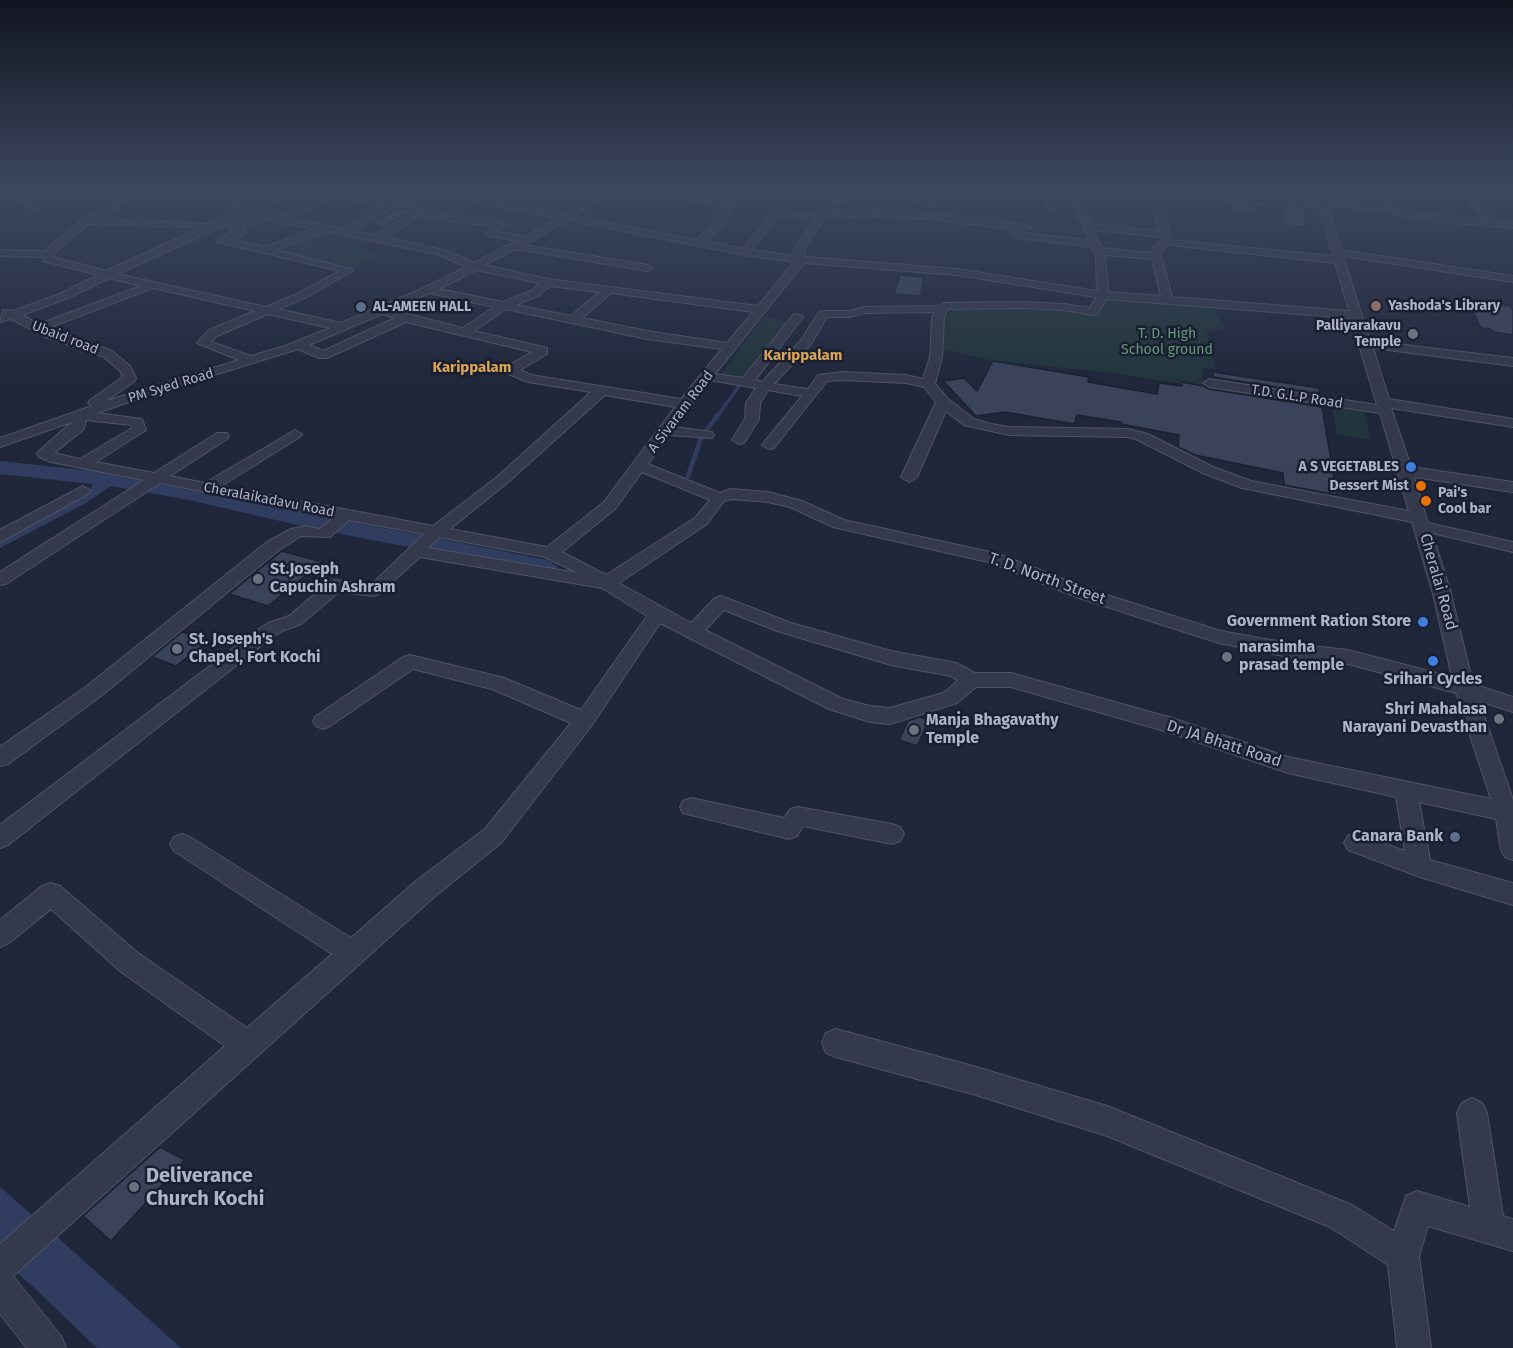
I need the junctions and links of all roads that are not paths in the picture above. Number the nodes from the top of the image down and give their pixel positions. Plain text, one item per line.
1 (0, 254) edge
2 (41, 254) junction
3 (151, 254) edge
4 (171, 254) edge
5 (281, 254) edge
6 (445, 254) edge
7 (498, 254) edge
8 (563, 254) edge
9 (758, 254) edge
10 (800, 254) edge
11 (1100, 254) edge
12 (1142, 254) edge
13 (1317, 254) edge
14 (146, 256) junction
15 (1156, 256) joint
16 (1337, 256) junction
17 (801, 260) junction
18 (105, 261) dead end
19 (13, 265) dead end
20 (472, 266) junction
21 (648, 268) dead end
22 (88, 269) junction
23 (108, 275) junction
24 (1513, 279) edge
25 (548, 282) junction
26 (152, 285) junction
27 (428, 290) junction
28 (607, 291) junction
29 (1103, 295) junction
30 (1167, 299) junction
31 (503, 306) junction
32 (0, 309) edge
33 (942, 309) junction
34 (381, 310) junction
35 (268, 311) junction
36 (760, 313) junction
37 (14, 315) junction
38 (823, 315) junction
39 (1358, 315) junction
40 (786, 317) junction
41 (405, 318) junction
42 (0, 320) edge
43 (572, 321) junction
44 (342, 327) junction
45 (39, 328) junction
46 (465, 332) junction
47 (1367, 344) junction
48 (298, 345) junction
49 (731, 347) junction
50 (253, 361) junction
51 (1513, 363) edge
52 (707, 376) junction
53 (746, 383) junction
54 (1209, 383) dead end
55 (928, 384) junction
56 (764, 387) junction
57 (602, 390) junction
58 (811, 394) junction
59 (943, 402) junction
60 (684, 404) junction
61 (1383, 406) junction
62 (79, 415) junction
63 (1513, 423) edge
64 (666, 430) junction
65 (295, 434) dead end
66 (703, 435) dead end
67 (0, 436) edge
68 (222, 436) dead end
69 (739, 440) dead end
70 (0, 443) edge
71 (769, 445) dead end
72 (82, 464) junction
73 (640, 466) junction
74 (1405, 471) junction
75 (909, 477) dead end
76 (153, 480) junction
77 (1513, 487) edge
78 (207, 488) junction
79 (83, 491) dead end
80 (719, 498) junction
81 (345, 515) junction
82 (1420, 522) junction
83 (433, 533) junction
84 (0, 537) edge
85 (1513, 547) edge
86 (416, 551) junction
87 (550, 553) junction
88 (0, 580) edge
89 (606, 583) junction
90 (657, 614) junction
91 (693, 632) junction
92 (971, 680) junction
93 (1465, 690) junction
94 (1513, 705) edge
95 (585, 720) junction
96 (322, 721) dead end
97 (0, 758) edge
98 (1406, 792) junction
99 (691, 807) dead end
100 (1506, 812) junction
101 (892, 834) dead end
102 (0, 838) edge
103 (1356, 843) dead end
104 (182, 844) dead end
105 (1513, 847) edge
106 (1420, 867) junction
107 (1513, 894) edge
108 (0, 935) edge
109 (352, 953) junction
110 (836, 1042) dead end
111 (248, 1045) junction
112 (1472, 1113) dead end
113 (1501, 1231) edge
114 (1403, 1256) junction
115 (3, 1283) edge
116 (49, 1348) edge
117 (1414, 1348) edge

1 - 2 street
2 - 19 street
2 - 22 street
3 - 14 street
4 - 14 street
5 - 35 street
6 - 20 street
7 - 20 street, PM Syed Road
8 - 21 street
9 - 17 street
10 - 17 street, A Sivaram Road
11 - 29 street
12 - 15 street
13 - 16 street
14 - 23 street
15 - 30 street
16 - 24 street
16 - 39 street, Cheralai Road
17 - 29 street
17 - 36 street, A Sivaram Road
18 - 22 street
20 - 25 street
20 - 27 street, PM Syed Road
22 - 23 street
23 - 26 street
23 - 37 street
25 - 28 street
25 - 31 street
26 - 35 street
26 - 45 street
27 - 31 street
27 - 34 street, PM Syed Road
28 - 36 street
28 - 43 street
29 - 30 street
29 - 33 street
30 - 39 street
31 - 43 street
31 - 46 street
32 - 37 street, Ubaid road
33 - 38 street
33 - 55 street
34 - 41 street
34 - 44 street, PM Syed Road
35 - 44 street
35 - 50 street
36 - 40 street
36 - 49 street, A Sivaram Road
37 - 42 street
37 - 45 street, Ubaid road
38 - 40 street
38 - 56 street
39 - 47 street, Cheralai Road
40 - 53 street
41 - 46 street
41 - 48 street
43 - 49 street
44 - 48 street, PM Syed Road
45 - 62 street, Ubaid road
46 - 57 street
47 - 51 street
47 - 61 street, Cheralai Road
48 - 50 street, PM Syed Road
49 - 52 street, A Sivaram Road
50 - 62 street, PM Syed Road
52 - 53 street
52 - 60 street, A Sivaram Road
53 - 56 street
54 - 61 street, T.D. G.L.P Road
55 - 58 street
55 - 59 street
56 - 58 street
56 - 69 street
57 - 60 street
57 - 83 street
58 - 71 street
59 - 75 street
59 - 82 street
60 - 64 street, A Sivaram Road
61 - 63 street, T.D. G.L.P Road
61 - 74 street, Cheralai Road
62 - 67 street
62 - 70 street, PM Syed Road
62 - 72 street, Cheralaikadavu Road
62 - 72 street
64 - 66 street
64 - 73 street, A Sivaram Road
65 - 78 street
68 - 76 street
72 - 76 street, Cheralaikadavu Road
73 - 80 street
73 - 87 street, A Sivaram Road
74 - 77 street
74 - 82 street, Cheralai Road
76 - 78 street, Cheralaikadavu Road
76 - 88 street
78 - 81 street, Cheralaikadavu Road
79 - 84 street
80 - 89 street
80 - 93 street, T. D. North Street
81 - 83 street, Cheralaikadavu Road
81 - 97 street
82 - 85 street
82 - 93 street, Cheralai Road
83 - 86 street
83 - 87 street, Cheralaikadavu Road
86 - 89 street
86 - 102 street
87 - 89 street, Cheralaikadavu Road
89 - 90 street, Cheralaikadavu Road
90 - 91 street, Cheralaikadavu Road
90 - 95 street
91 - 92 street
91 - 92 street, Cheralaikadavu Road
92 - 98 street, Dr JA Bhatt Road
93 - 94 street, T. D. North Street
93 - 100 street, Cheralai Road
95 - 96 street
95 - 109 street
98 - 100 street, Dr JA Bhatt Road
98 - 106 street
99 - 101 street
100 - 105 street, Cheralai Road
103 - 106 street
104 - 109 street
106 - 107 street
108 - 111 street
109 - 111 street
110 - 114 street
111 - 115 street
112 - 113 street
113 - 114 street
114 - 117 street
115 - 116 street

